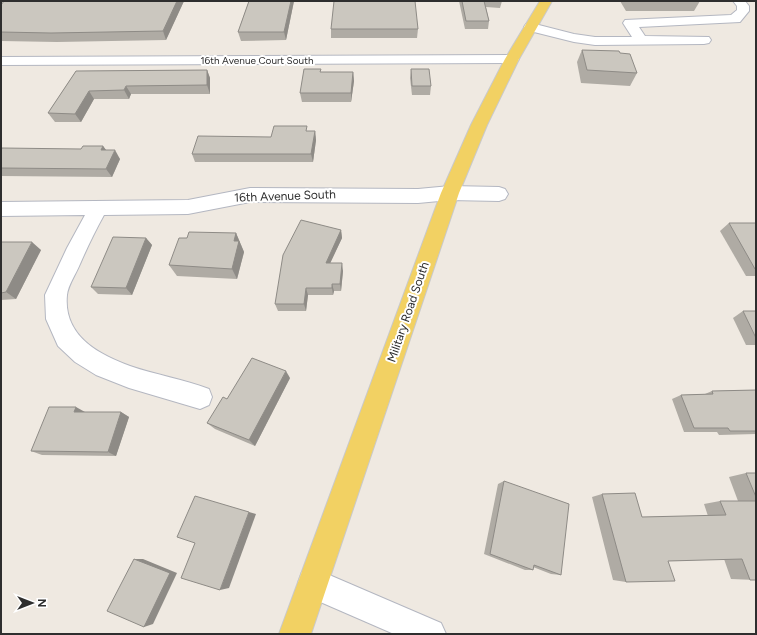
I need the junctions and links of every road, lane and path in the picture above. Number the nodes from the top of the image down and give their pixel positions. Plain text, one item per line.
1 (546, 1) edge
2 (738, 1) edge
3 (531, 27) junction
4 (641, 40) junction
5 (704, 40) dead end
6 (512, 59) junction
7 (1, 61) edge
8 (450, 193) junction
9 (499, 194) dead end
10 (1, 208) edge
11 (99, 208) junction
12 (200, 397) dead end
13 (313, 583) junction
14 (295, 634) edge
15 (430, 634) edge

1 - 3 main road, Military Road South
2 - 4 street
3 - 4 street
3 - 6 main road, Military Road South
4 - 5 street
6 - 7 street, 16th Avenue Court South
6 - 8 main road, Military Road South
8 - 9 street, 16th Avenue South
8 - 11 street, 16th Avenue South
8 - 13 main road, Military Road South
10 - 11 street, 16th Avenue South
11 - 12 street
13 - 14 main road, Military Road South
13 - 15 street

